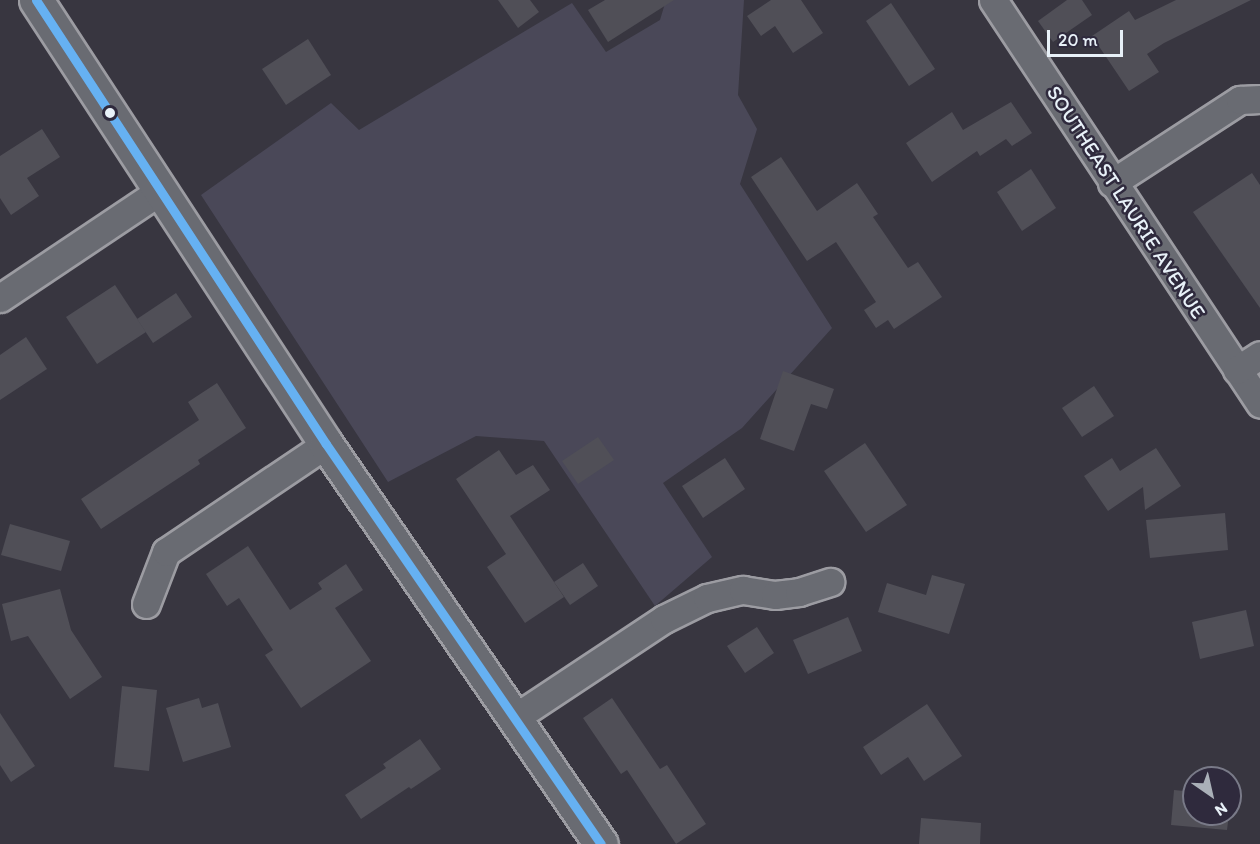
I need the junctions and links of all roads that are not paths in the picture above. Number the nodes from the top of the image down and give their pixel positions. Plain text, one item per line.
1 (36, 0) edge
2 (993, 0) edge
3 (1260, 99) edge
4 (1112, 183) junction
5 (160, 191) junction
6 (0, 298) edge
7 (1260, 355) edge
8 (1237, 370) junction
9 (1260, 404) edge
10 (326, 444) junction
11 (830, 582) dead end
12 (146, 604) dead end
13 (513, 719) junction
14 (601, 844) edge

1 - 5 street
2 - 4 street, SOUTHEAST LAURIE AVENUE
3 - 4 street
4 - 8 street, SOUTHEAST LAURIE AVENUE
5 - 6 street
5 - 10 street
7 - 8 street
8 - 9 street, SOUTHEAST LAURIE AVENUE
10 - 12 street
10 - 13 street
11 - 13 street
13 - 14 street

